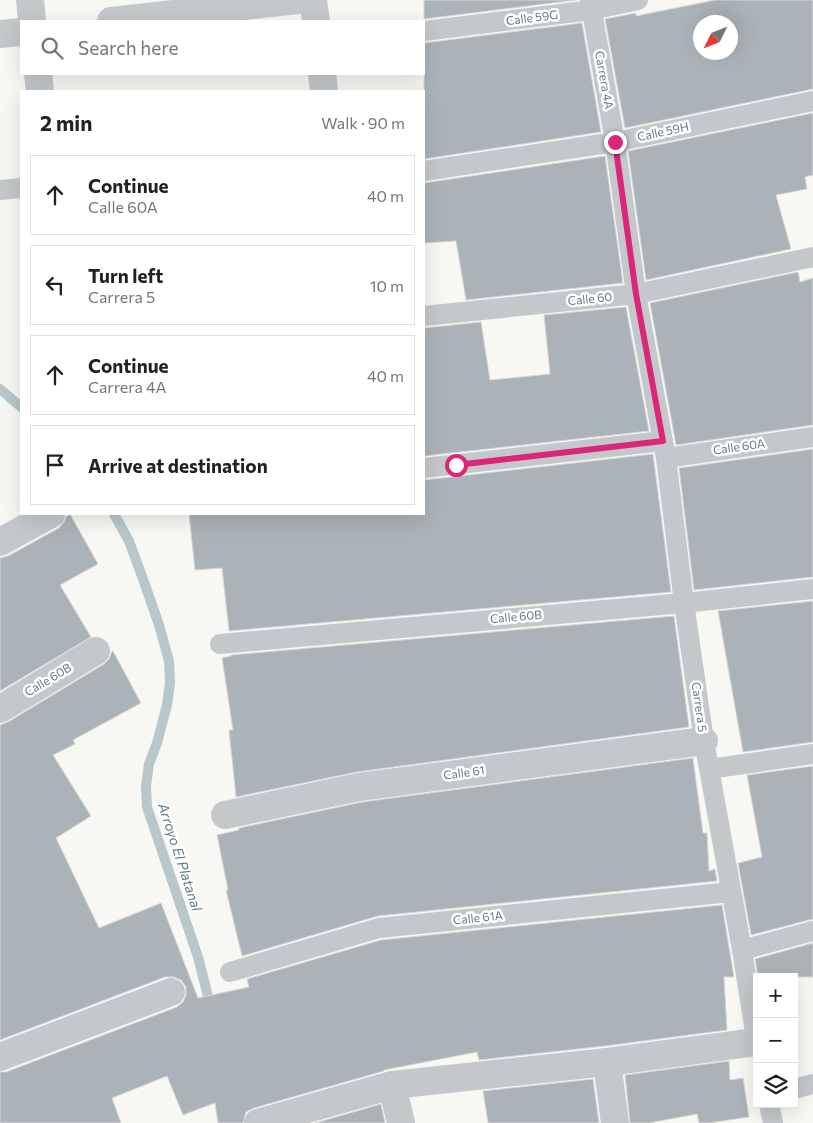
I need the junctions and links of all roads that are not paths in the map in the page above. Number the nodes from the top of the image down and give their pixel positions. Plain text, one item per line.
1 (30, 0) edge
2 (298, 0) edge
3 (313, 0) edge
4 (638, 0) edge
5 (591, 5) edge
6 (32, 20) edge
7 (120, 20) edge
8 (316, 20) edge
9 (425, 31) edge
10 (20, 32) edge
11 (0, 34) edge
12 (38, 75) edge
13 (322, 75) edge
14 (40, 90) edge
15 (324, 90) edge
16 (813, 101) edge
17 (615, 142) junction
18 (425, 171) edge
19 (20, 188) edge
20 (0, 190) edge
21 (813, 257) edge
22 (636, 294) junction
23 (425, 316) edge
24 (650, 367) joint
25 (813, 437) edge
26 (664, 449) junction
27 (425, 468) edge
28 (49, 515) edge
29 (0, 542) edge
30 (813, 589) edge
31 (684, 602) junction
32 (220, 644) dead end
33 (96, 651) dead end
34 (0, 709) edge
35 (704, 741) junction
36 (813, 754) edge
37 (709, 769) junction
38 (226, 815) dead end
39 (731, 892) junction
40 (813, 931) edge
41 (742, 950) junction
42 (230, 972) dead end
43 (171, 992) dead end
44 (753, 1023) edge
45 (753, 1043) edge
46 (0, 1057) edge
47 (606, 1062) junction
48 (813, 1084) edge
49 (392, 1085) junction
50 (798, 1088) edge
51 (770, 1108) edge
52 (262, 1122) edge
53 (401, 1123) edge
54 (615, 1123) edge
55 (773, 1123) edge

1 - 6 street
2 - 7 street
3 - 8 street
4 - 5 lane, Calle 59G
5 - 9 lane, Calle 59G
5 - 17 lane, Carrera 4A
10 - 11 street
12 - 14 street
13 - 15 street
16 - 17 lane, Calle 59H
17 - 18 lane, Calle 59H
17 - 22 lane, Carrera 4A
19 - 20 lane
21 - 22 lane, Calle 60
22 - 23 lane, Calle 60
22 - 24 lane, Carrera 4A
24 - 26 lane, Carrera 5
25 - 26 lane, Calle 60A
26 - 27 lane, Calle 60A
26 - 31 lane, Carrera 5
28 - 29 street
30 - 31 lane, Calle 60B
31 - 32 lane, Calle 60B
31 - 35 lane, Carrera 5
33 - 34 street, Calle 60B
35 - 37 lane, Carrera 5
35 - 38 street, Calle 61
36 - 37 lane
37 - 39 lane, Carrera 5
39 - 41 lane, Carrera 5
39 - 42 lane, Calle 61A
40 - 41 lane
41 - 44 lane, Carrera 5
43 - 46 street
45 - 47 street
47 - 49 street
47 - 54 street
48 - 50 lane
49 - 52 street
49 - 53 street
51 - 55 lane

